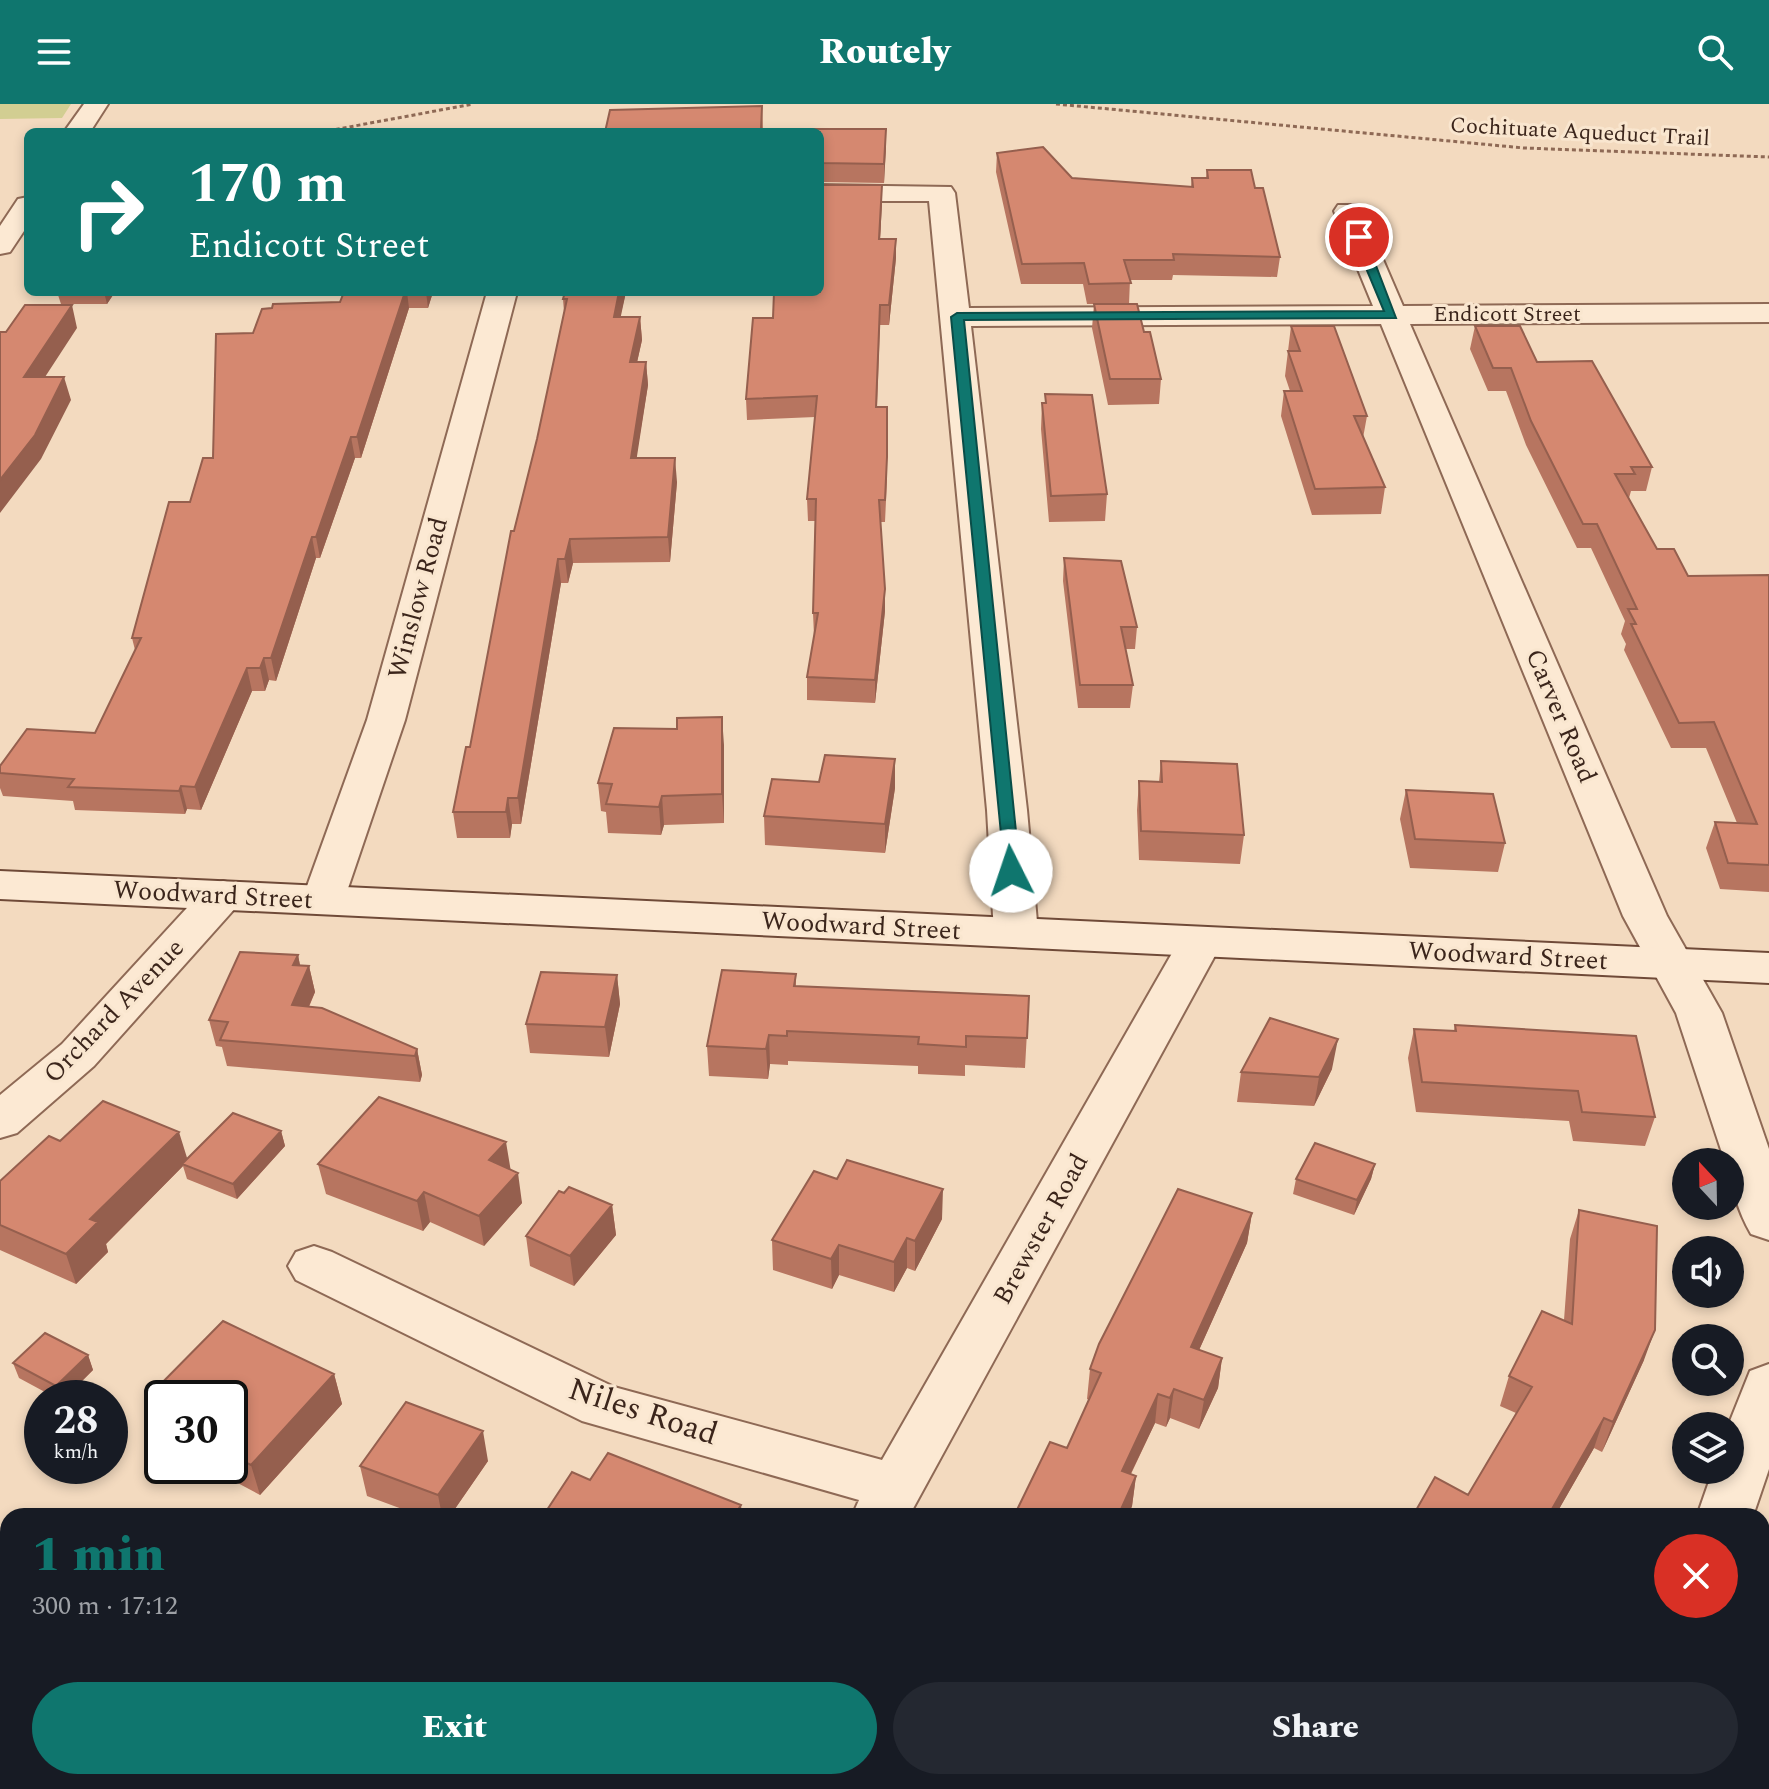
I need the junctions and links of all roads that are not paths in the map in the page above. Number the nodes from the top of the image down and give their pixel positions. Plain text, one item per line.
1 (96, 104) edge
2 (80, 128) edge
3 (824, 193) edge
4 (24, 211) edge
5 (1348, 211) dead end
6 (0, 246) edge
7 (501, 296) edge
8 (1769, 313) edge
9 (1391, 315) junction
10 (957, 317) junction
11 (0, 885) edge
12 (223, 895) junction
13 (323, 900) junction
14 (1016, 933) junction
15 (1201, 941) junction
16 (1673, 964) junction
17 (1769, 968) edge
18 (0, 1121) edge
19 (1769, 1221) edge
20 (314, 1266) dead end
21 (1769, 1386) edge
22 (888, 1502) edge
23 (1728, 1508) edge

1 - 2 street
3 - 10 street
4 - 6 street
5 - 9 street, Carver Road
7 - 13 street, Winslow Road
8 - 9 street, Endicott Street
9 - 10 street, Endicott Street
9 - 16 street, Carver Road
10 - 14 street
11 - 12 street, Woodward Street
12 - 13 street, Woodward Street
12 - 18 street, Orchard Avenue
13 - 14 street, Woodward Street
14 - 15 street, Woodward Street
15 - 16 street, Woodward Street
15 - 22 street, Brewster Road
16 - 17 street, Woodward Street
16 - 19 street, Carver Road
20 - 22 street, Niles Road
21 - 23 street

